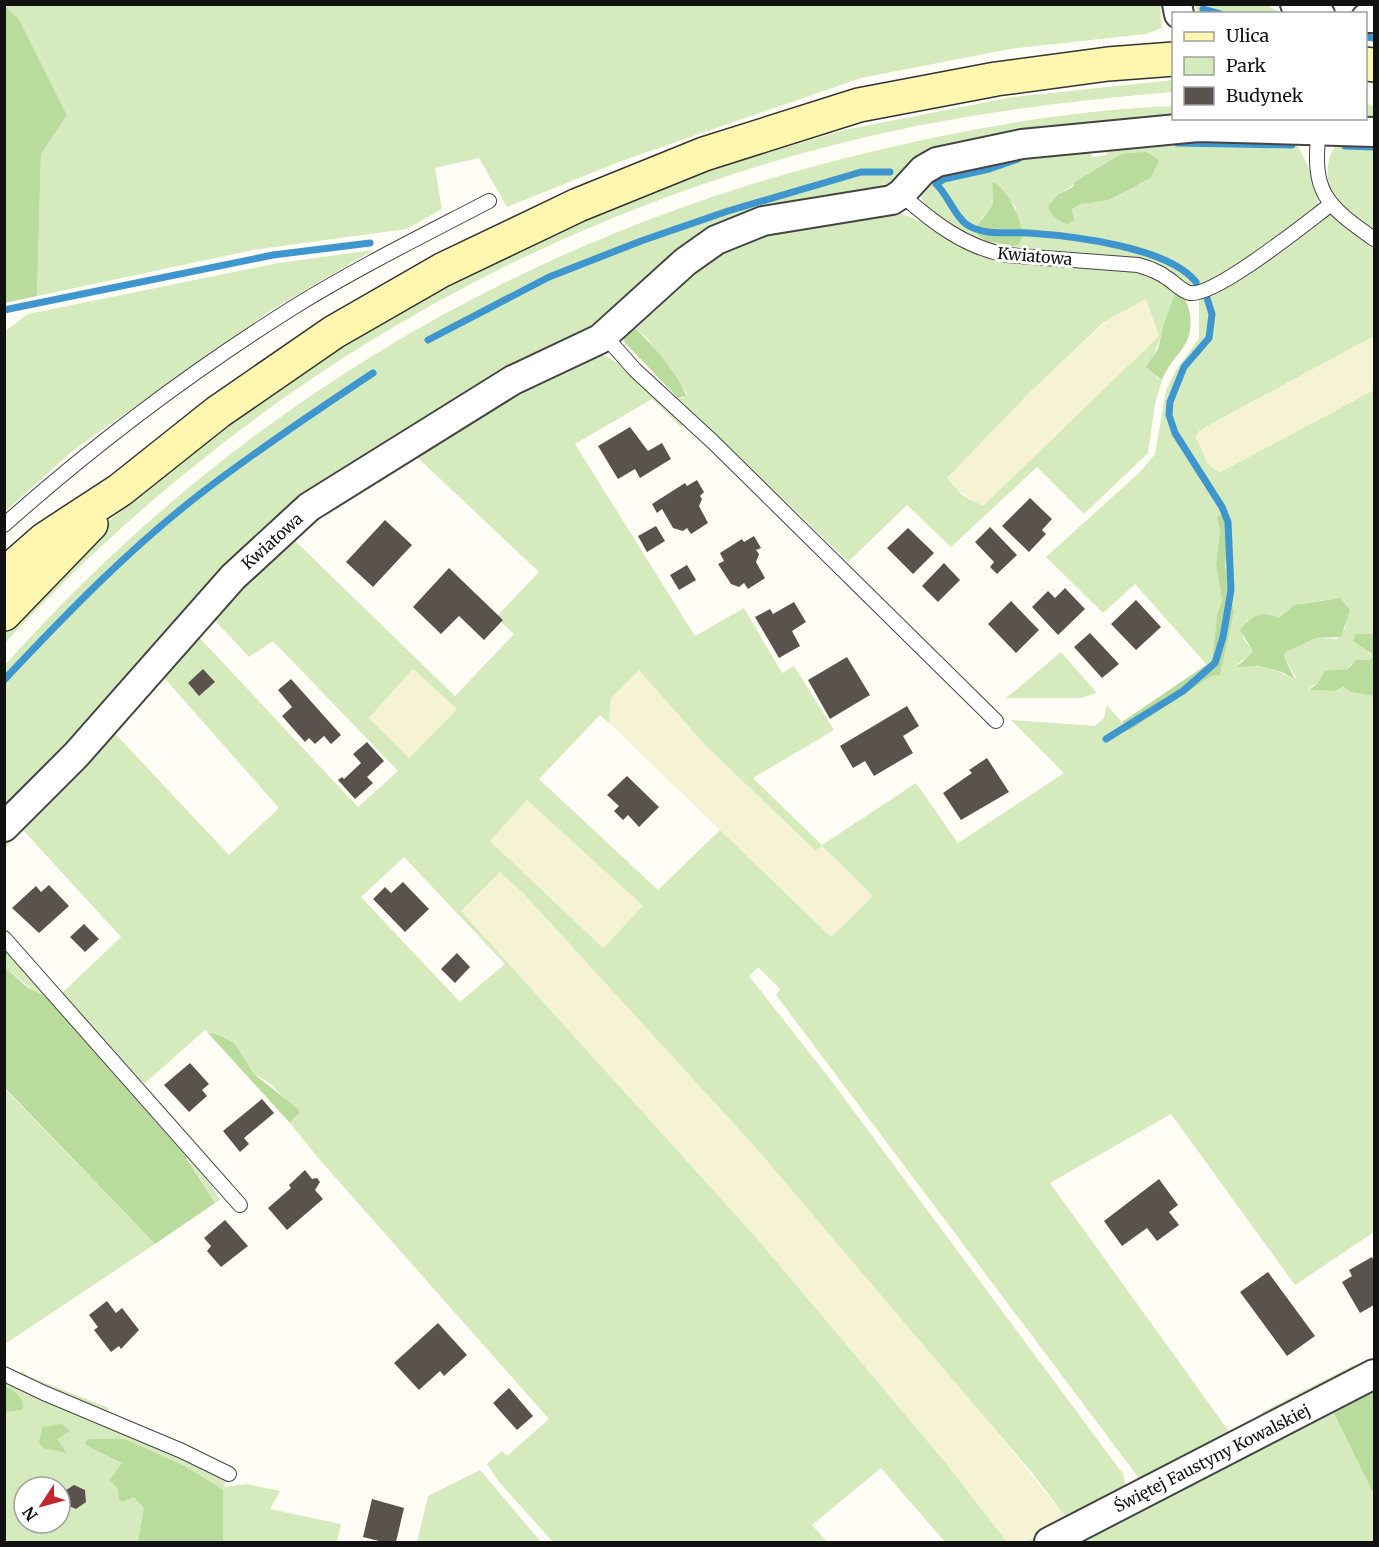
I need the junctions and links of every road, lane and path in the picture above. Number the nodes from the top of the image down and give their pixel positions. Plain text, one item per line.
1 (1172, 59) edge
2 (1319, 130) junction
3 (1374, 132) edge
4 (901, 194) junction
5 (489, 201) dead end
6 (1330, 205) junction
7 (1374, 239) edge
8 (605, 336) junction
9 (120, 490) junction
10 (4, 525) edge
11 (4, 575) edge
12 (4, 614) edge
13 (996, 721) dead end
14 (4, 827) edge
15 (4, 938) edge
16 (240, 1205) dead end
17 (4, 1374) edge
18 (1374, 1374) edge
19 (229, 1474) dead end
20 (1049, 1542) edge

1 - 9 main road
2 - 3 street
2 - 4 street
2 - 6 lane
4 - 6 lane, Kwiatowa
4 - 8 street, Kwiatowa
5 - 10 lane
6 - 7 lane
8 - 13 lane
8 - 14 street, Kwiatowa
9 - 11 main road
9 - 12 main road
15 - 16 lane
17 - 19 lane
18 - 20 street, Świętej Faustyny Kowalskiej

